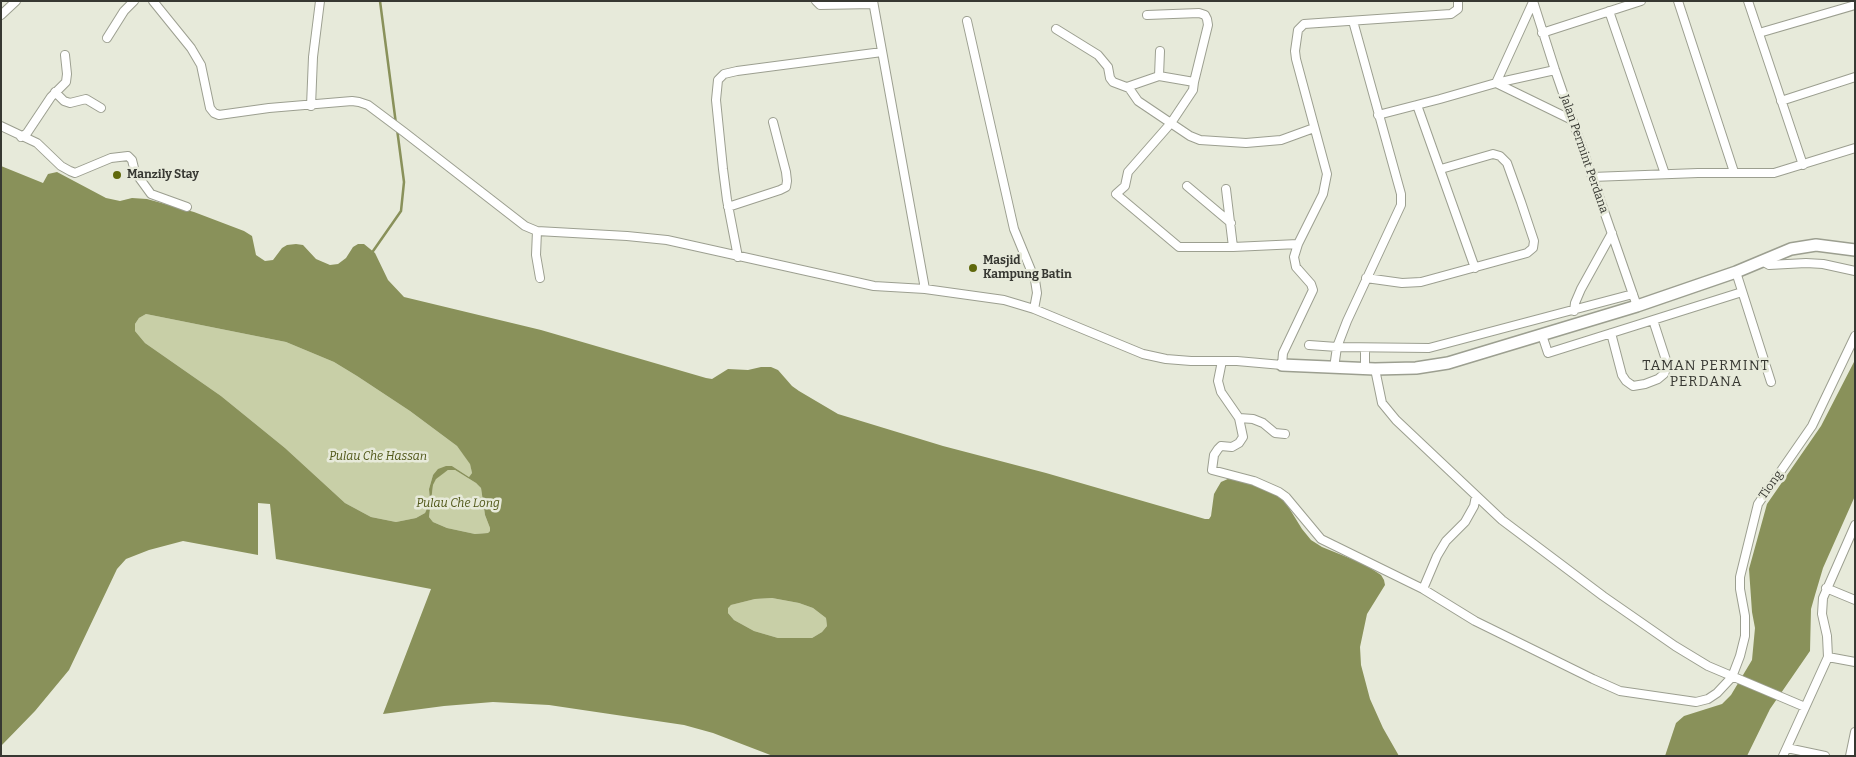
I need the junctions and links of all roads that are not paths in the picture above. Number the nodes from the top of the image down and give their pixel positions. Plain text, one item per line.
1 (16, 1) edge
2 (134, 1) edge
3 (153, 1) edge
4 (320, 1) edge
5 (816, 1) edge
6 (1458, 1) edge
7 (1641, 1) edge
8 (1678, 1) edge
9 (1748, 1) edge
10 (1533, 2) edge
11 (873, 3) edge
12 (1855, 5) edge
13 (1609, 12) junction
14 (1, 15) edge
15 (1147, 15) dead end
16 (967, 21) dead end
17 (1353, 21) junction
18 (1056, 29) dead end
19 (1542, 33) junction
20 (1759, 33) junction
21 (107, 38) dead end
22 (1160, 51) dead end
23 (882, 52) junction
24 (65, 55) dead end
25 (1554, 70) junction
26 (1159, 76) junction
27 (1855, 77) edge
28 (1194, 82) junction
29 (1496, 83) junction
30 (1127, 87) junction
31 (55, 92) junction
32 (1782, 101) junction
33 (1417, 105) junction
34 (311, 106) junction
35 (101, 108) dead end
36 (1378, 114) junction
37 (1572, 120) junction
38 (773, 122) dead end
39 (1171, 123) junction
40 (1, 126) edge
41 (1314, 128) junction
42 (21, 137) junction
43 (1855, 148) edge
44 (1803, 165) junction
45 (1440, 169) junction
46 (1734, 172) junction
47 (1665, 174) junction
48 (1592, 177) junction
49 (1188, 186) dead end
50 (1226, 189) dead end
51 (187, 207) dead end
52 (728, 207) junction
53 (1231, 223) junction
54 (537, 231) junction
55 (1612, 234) junction
56 (1298, 244) junction
57 (1233, 247) junction
58 (1855, 250) edge
59 (738, 257) junction
60 (1762, 261) junction
61 (1475, 268) junction
62 (1736, 272) junction
63 (1855, 272) edge
64 (540, 278) dead end
65 (1366, 278) junction
66 (925, 289) junction
67 (1742, 292) junction
68 (1633, 294) junction
69 (1637, 306) junction
70 (1034, 309) junction
71 (1574, 310) junction
72 (1653, 320) junction
73 (1611, 333) junction
74 (1542, 335) junction
75 (1855, 336) edge
76 (1309, 345) dead end
77 (1337, 347) junction
78 (1365, 348) junction
79 (1222, 361) junction
80 (1282, 365) junction
81 (1334, 368) junction
82 (1370, 369) junction
83 (1771, 382) dead end
84 (1239, 418) junction
85 (1285, 434) dead end
86 (1476, 496) junction
87 (1855, 525) edge
88 (1852, 540) edge
89 (1826, 588) junction
90 (1424, 589) junction
91 (1855, 600) edge
92 (1828, 657) junction
93 (1855, 662) edge
94 (1735, 678) junction
95 (1805, 707) junction
96 (1855, 732) edge
97 (1785, 752) edge
98 (1825, 756) edge
99 (1850, 756) edge

1 - 14 street
2 - 21 street
3 - 34 street
4 - 34 street
5 - 11 street
6 - 17 street
7 - 13 street
8 - 46 street
9 - 20 street
10 - 19 street, Jalan Permint Perdana
10 - 29 street
11 - 23 street
12 - 20 street
13 - 19 street
13 - 47 street
15 - 28 street
16 - 70 street
17 - 36 street
17 - 41 street
18 - 30 street
19 - 25 street, Jalan Permint Perdana
20 - 32 street
22 - 26 street
23 - 52 street
23 - 66 street
24 - 31 street
25 - 29 street
25 - 37 street, Jalan Permint Perdana
26 - 28 street
26 - 30 street
27 - 32 street
28 - 39 street
29 - 33 street
29 - 37 street
30 - 39 street
31 - 35 street
31 - 42 street
32 - 44 street
33 - 36 street
33 - 45 street
34 - 54 street
36 - 65 street
37 - 48 street, Jalan Permint Perdana
38 - 52 street
39 - 41 street
39 - 57 street
40 - 42 street
41 - 56 street
42 - 51 street
43 - 44 street
44 - 46 street
45 - 61 street
45 - 61 street
46 - 47 street
47 - 48 street
48 - 55 street, Jalan Permint Perdana
49 - 53 street
50 - 53 street
52 - 59 street
53 - 57 street
54 - 59 street
54 - 64 street
55 - 68 street, Jalan Permint Perdana
55 - 71 street
56 - 57 street
56 - 80 street
58 - 60 street
59 - 66 street
60 - 62 street
60 - 63 street
61 - 65 street
62 - 67 street
62 - 69 street
65 - 77 street
66 - 70 street
67 - 72 street
67 - 83 street
68 - 69 street, Jalan Permint Perdana
68 - 71 street
69 - 74 street
70 - 79 street
71 - 78 street
72 - 73 street
72 - 73 street
73 - 74 street
74 - 82 street
75 - 94 street, Tiong
76 - 77 street
77 - 78 street
77 - 81 street
78 - 82 street
79 - 80 street
79 - 84 street
80 - 81 street
81 - 82 street
82 - 86 street
84 - 85 street
84 - 90 street
86 - 90 street
86 - 94 street
87 - 88 street
88 - 89 street
89 - 91 street
89 - 92 street
90 - 94 street
92 - 93 street
92 - 95 street
94 - 95 street
95 - 97 street
96 - 99 street
97 - 98 street

